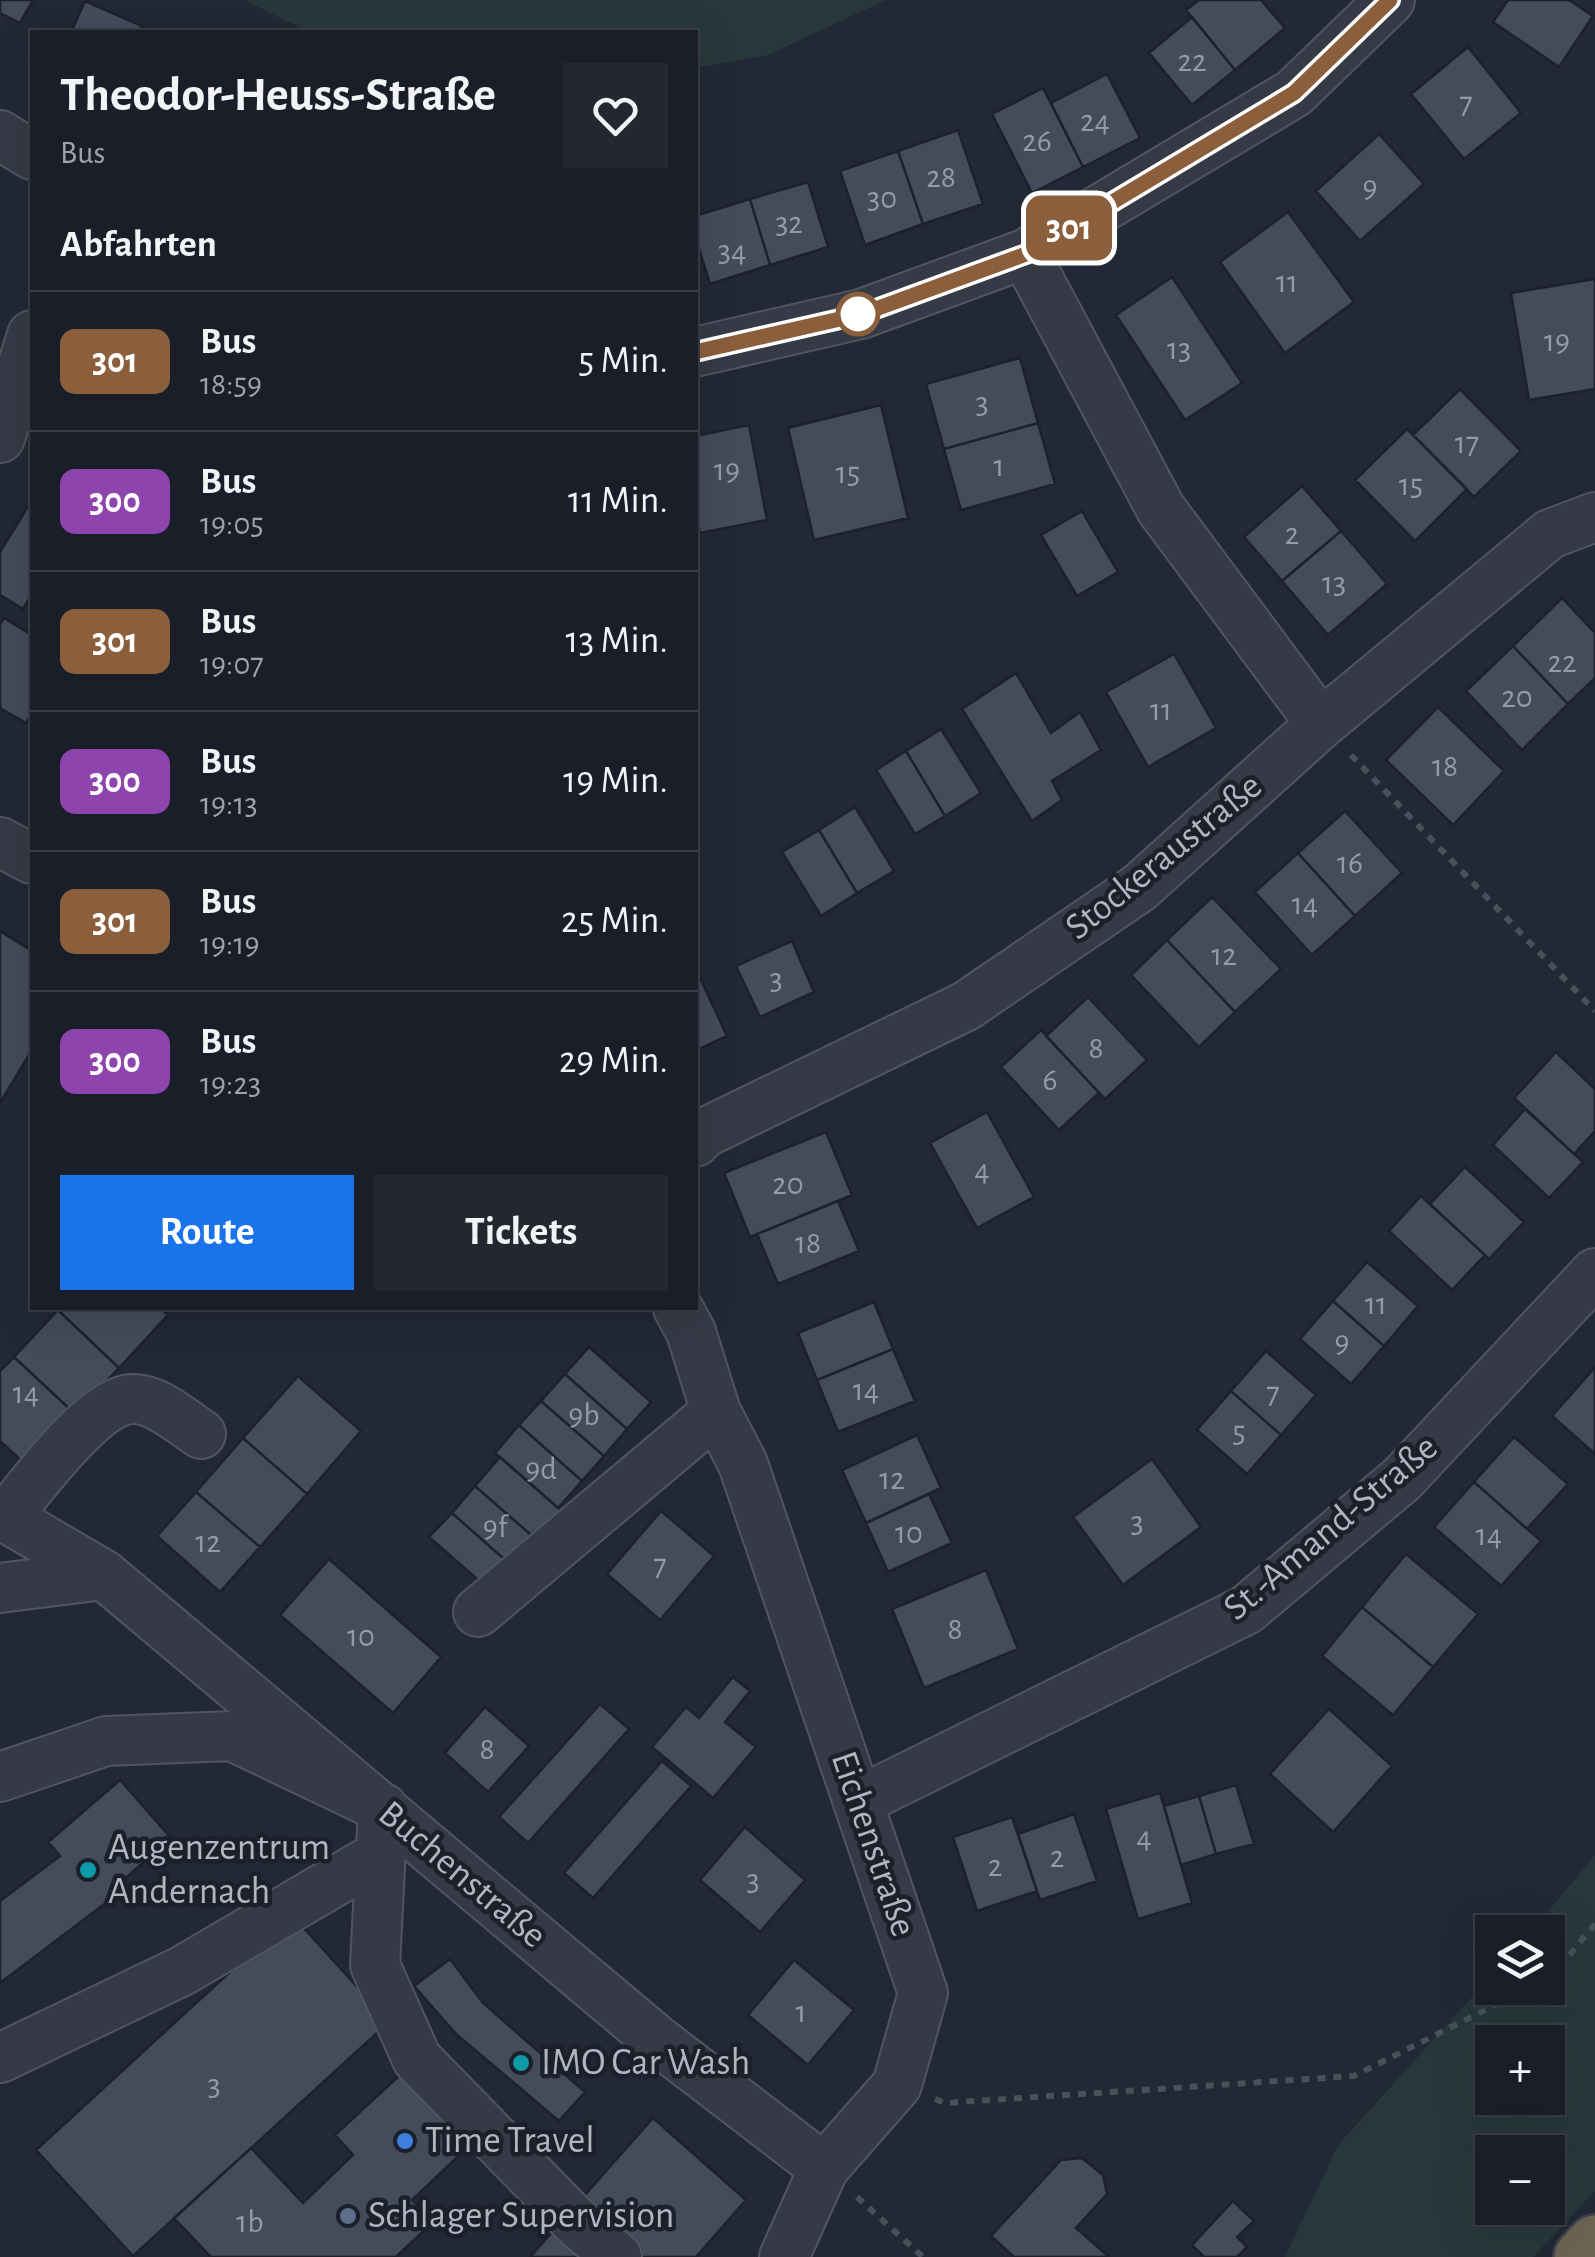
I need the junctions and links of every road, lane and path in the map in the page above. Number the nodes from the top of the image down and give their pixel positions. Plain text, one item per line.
1 (1390, 0) edge
2 (0, 135) edge
3 (30, 154) edge
4 (1026, 254) junction
5 (20, 341) edge
6 (698, 351) edge
7 (0, 438) edge
8 (1595, 517) edge
9 (1321, 724) junction
10 (0, 842) edge
11 (30, 858) edge
12 (1595, 1010) edge
13 (698, 1139) edge
14 (1595, 1273) edge
15 (679, 1310) edge
16 (716, 1412) junction
17 (201, 1434) dead end
18 (3, 1515) edge
19 (104, 1574) junction
20 (0, 1588) edge
21 (478, 1612) dead end
22 (0, 1777) edge
23 (859, 1800) junction
24 (383, 1808) junction
25 (380, 1855) junction
26 (1595, 1924) edge
27 (1565, 1961) edge
28 (1496, 2005) edge
29 (0, 2058) edge
30 (897, 2085) junction
31 (824, 2168) junction
32 (1595, 2242) edge
33 (617, 2257) edge
34 (784, 2257) edge
35 (922, 2257) edge
36 (1582, 2257) edge

1 - 4 street
2 - 3 street
4 - 6 street
4 - 9 street
5 - 7 street
8 - 9 street, Stockeraustraße
9 - 12 path
9 - 13 street, Stockeraustraße
10 - 11 street
14 - 23 street, St.-Amand-Straße
15 - 16 street, Eichenstraße
16 - 21 street
16 - 23 street, Eichenstraße
17 - 18 street
18 - 19 street, Buchenstraße
19 - 20 street
19 - 24 street, Buchenstraße
22 - 24 street
23 - 30 street, Eichenstraße
24 - 25 street
24 - 31 street, Buchenstraße
25 - 29 street
25 - 33 street
26 - 27 path
28 - 30 path
30 - 31 street, Eichenstraße
31 - 34 street, Eichenstraße
31 - 35 path
32 - 36 highway

